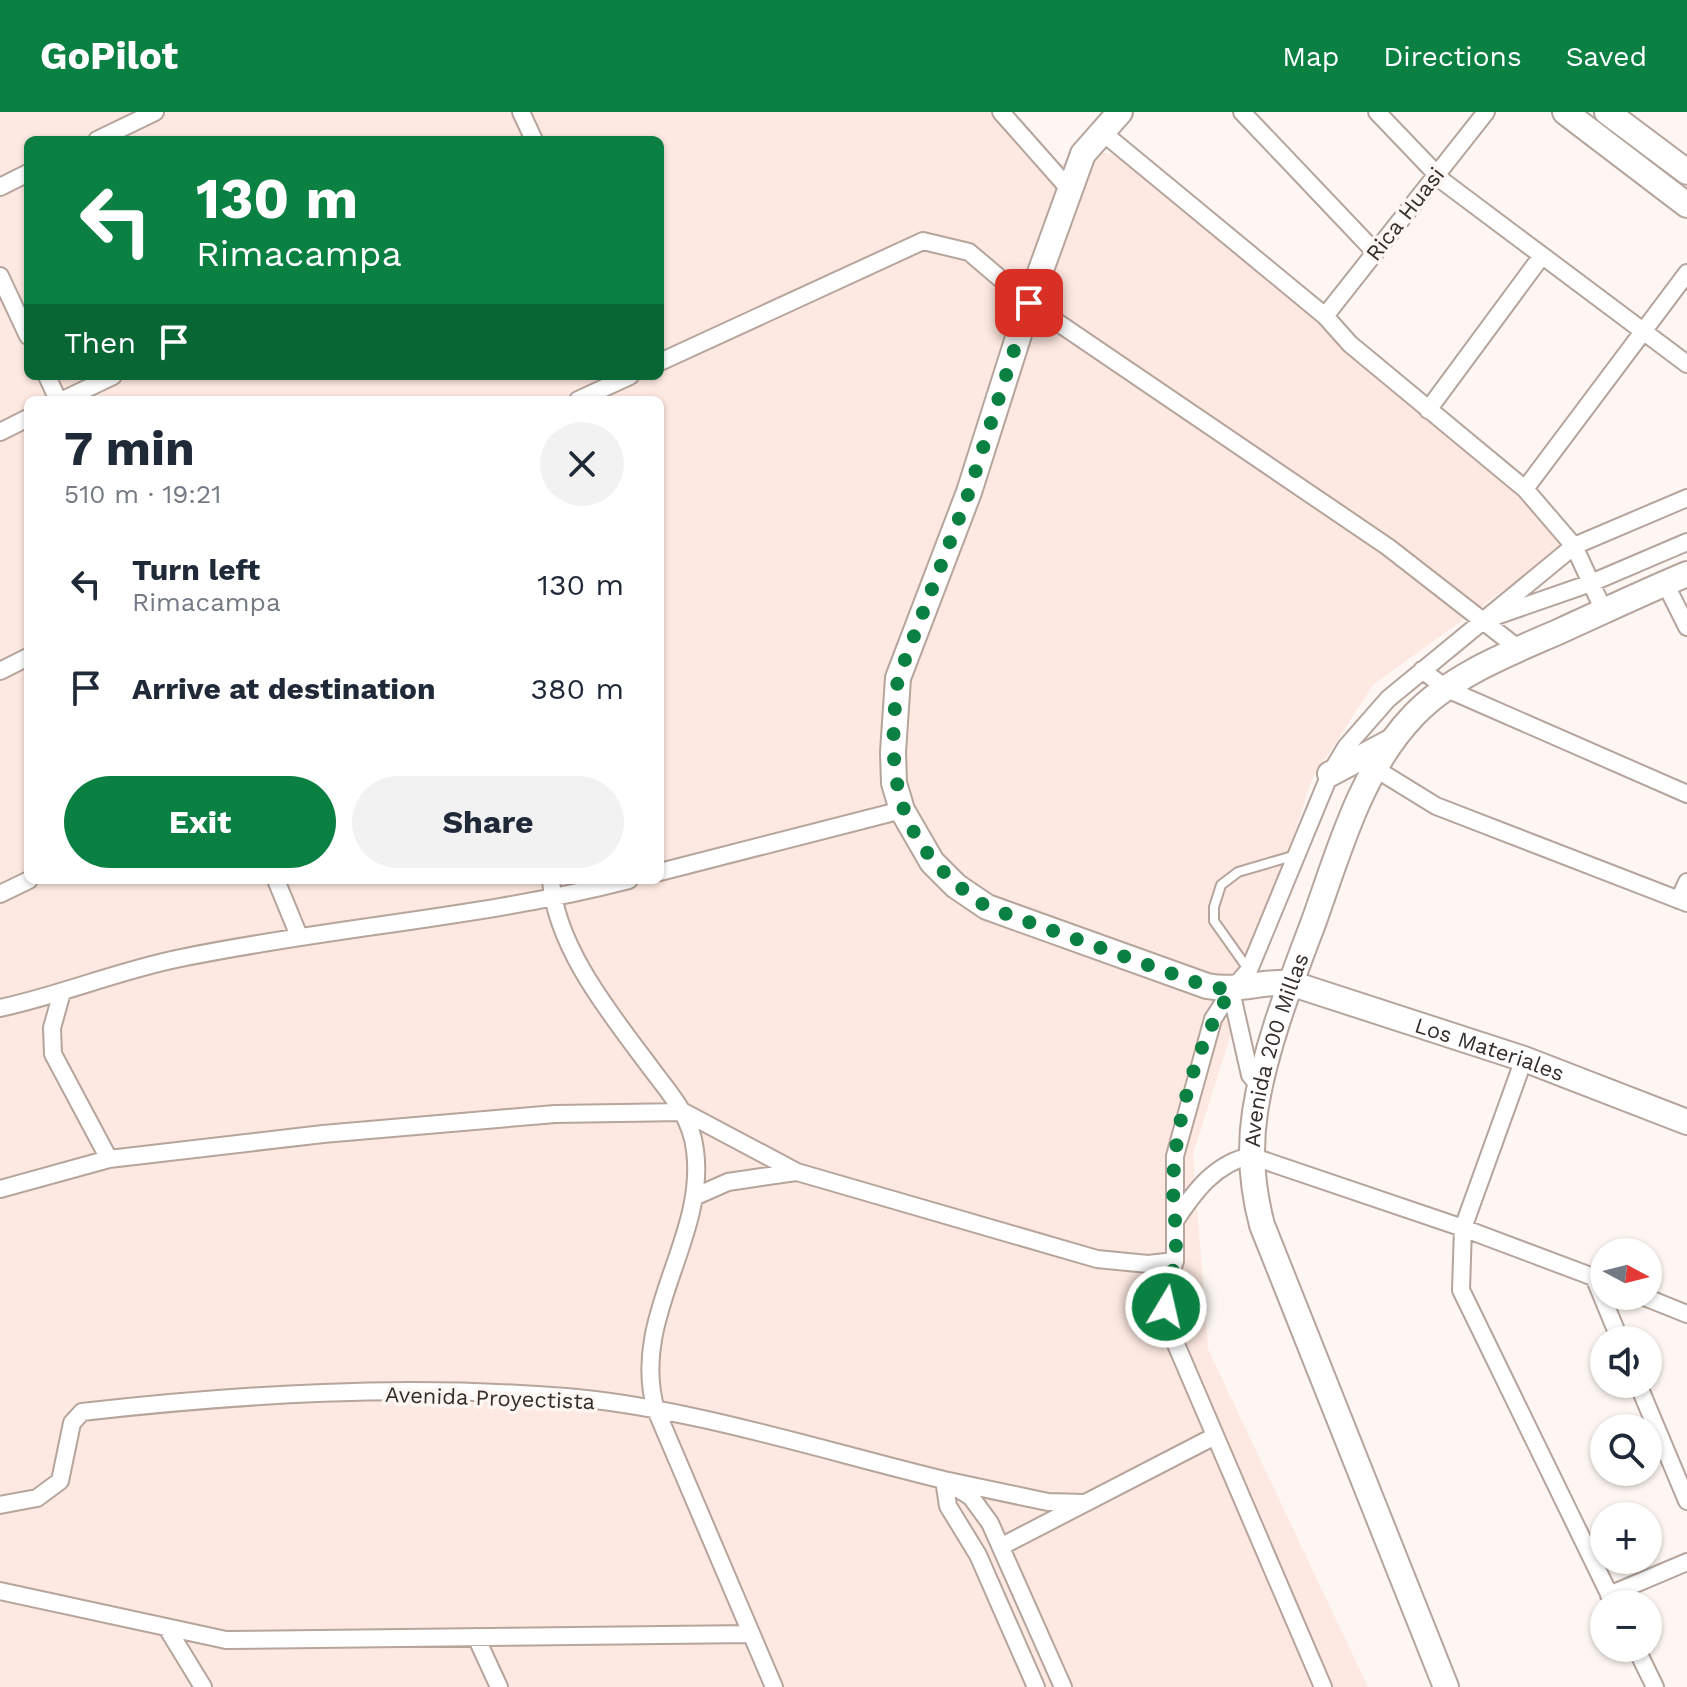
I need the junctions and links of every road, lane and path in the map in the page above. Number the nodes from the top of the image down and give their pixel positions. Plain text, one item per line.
1 (155, 112) edge
2 (521, 112) edge
3 (1001, 112) edge
4 (1120, 112) edge
5 (1242, 112) edge
6 (1377, 112) edge
7 (1486, 112) edge
8 (1565, 112) edge
9 (1607, 112) edge
10 (1102, 132) junction
11 (105, 136) edge
12 (532, 136) edge
13 (1687, 172) edge
14 (24, 175) edge
15 (1437, 175) junction
16 (0, 187) edge
17 (1070, 190) junction
18 (1687, 205) edge
19 (1375, 252) junction
20 (1541, 257) junction
21 (1687, 273) edge
22 (0, 276) edge
23 (1029, 303) junction
24 (1325, 316) junction
25 (24, 327) edge
26 (1645, 332) junction
27 (664, 360) edge
28 (1687, 364) edge
29 (104, 380) edge
30 (618, 380) edge
31 (70, 396) edge
32 (586, 396) edge
33 (1428, 410) junction
34 (24, 420) edge
35 (0, 432) edge
36 (1525, 489) junction
37 (1687, 498) edge
38 (1687, 542) edge
39 (1574, 546) junction
40 (1676, 578) edge
41 (1591, 583) junction
42 (1604, 611) junction
43 (1483, 620) junction
44 (1687, 627) edge
45 (1519, 649) junction
46 (24, 659) edge
47 (1422, 670) junction
48 (0, 671) edge
49 (1447, 689) junction
50 (1395, 739) junction
51 (1376, 769) junction
52 (1330, 774) junction
53 (1687, 794) edge
54 (902, 810) junction
55 (1297, 855) junction
56 (664, 871) edge
57 (24, 882) edge
58 (1687, 882) edge
59 (278, 884) edge
60 (551, 884) edge
61 (614, 884) edge
62 (0, 894) edge
63 (553, 900) junction
64 (1683, 902) edge
65 (299, 936) junction
66 (1249, 970) junction
67 (1290, 983) junction
68 (1231, 991) junction
69 (62, 992) junction
70 (0, 1008) edge
71 (1524, 1059) junction
72 (1261, 1088) junction
73 (684, 1112) junction
74 (1687, 1122) edge
75 (1251, 1156) junction
76 (109, 1159) junction
77 (797, 1172) junction
78 (0, 1189) edge
79 (694, 1197) junction
80 (1175, 1221) junction
81 (1463, 1228) junction
82 (1175, 1261) junction
83 (1590, 1276) edge
84 (1662, 1304) edge
85 (1687, 1314) edge
86 (1644, 1398) edge
87 (656, 1410) junction
88 (1215, 1436) junction
89 (944, 1480) junction
90 (1687, 1501) edge
91 (1085, 1503) junction
92 (0, 1505) edge
93 (1002, 1546) junction
94 (1687, 1562) edge
95 (1606, 1590) edge
96 (1631, 1590) edge
97 (0, 1591) edge
98 (167, 1628) junction
99 (751, 1634) junction
100 (476, 1637) junction
101 (1643, 1662) edge
102 (203, 1687) edge
103 (499, 1687) edge
104 (774, 1687) edge
105 (1036, 1687) edge
106 (1063, 1687) edge
107 (1323, 1687) edge
108 (1446, 1687) edge
109 (1655, 1687) edge

1 - 11 street
2 - 12 street
3 - 17 street
4 - 10 main road
5 - 19 street
6 - 15 street
7 - 15 street, Rica Huasi
8 - 18 main road
9 - 13 main road
10 - 17 main road
10 - 24 street
14 - 16 street
15 - 19 street, Rica Huasi
15 - 20 street
17 - 23 main road
19 - 24 street, Rica Huasi
20 - 26 street
20 - 33 street
21 - 26 street
22 - 25 street
23 - 27 street
23 - 43 street
23 - 54 main road
24 - 33 street
26 - 28 street
26 - 36 street
29 - 31 street
30 - 32 street
33 - 36 street
34 - 35 street
36 - 39 street
37 - 39 street
38 - 41 street
39 - 41 street
39 - 43 street
40 - 42 main road, Avenida 200 Millas
40 - 44 street
41 - 42 street
41 - 43 street
42 - 45 main road, Avenida 200 Millas
43 - 45 street
43 - 47 street
45 - 49 main road, Avenida 200 Millas
46 - 48 street
47 - 49 street
47 - 52 street
49 - 50 main road, Avenida 200 Millas
49 - 53 street
50 - 51 main road, Avenida 200 Millas
50 - 52 main road
51 - 64 street
51 - 67 main road, Avenida 200 Millas
52 - 55 street
54 - 56 street
54 - 68 main road
55 - 66 street
55 - 66 lane
57 - 62 street
58 - 64 street
59 - 65 street
60 - 63 street
61 - 63 street
63 - 65 street
63 - 73 street
65 - 69 street
66 - 68 street
67 - 68 main road
67 - 71 main road, Los Materiales
67 - 72 main road, Avenida 200 Millas
68 - 72 street
68 - 80 street
69 - 70 street
69 - 76 street
71 - 74 main road, Los Materiales
71 - 81 street
72 - 75 main road, Avenida 200 Millas
73 - 76 street
73 - 77 street
73 - 79 street
75 - 80 street
75 - 81 street
75 - 108 main road, Avenida 200 Millas
76 - 78 street
77 - 79 street
77 - 82 street
79 - 87 street
80 - 82 street
81 - 83 street
81 - 95 street
82 - 88 street
84 - 85 street
86 - 90 street
87 - 89 street, Avenida Proyectista
87 - 92 street, Avenida Proyectista
87 - 99 street
88 - 91 street
88 - 107 street
89 - 91 street
89 - 93 street, Avenida Proyectista
89 - 105 street
91 - 93 street
93 - 106 street, Avenida Proyectista
94 - 96 street
97 - 98 street
98 - 100 street
98 - 102 street
99 - 100 street
99 - 104 street
100 - 103 street
101 - 109 street

